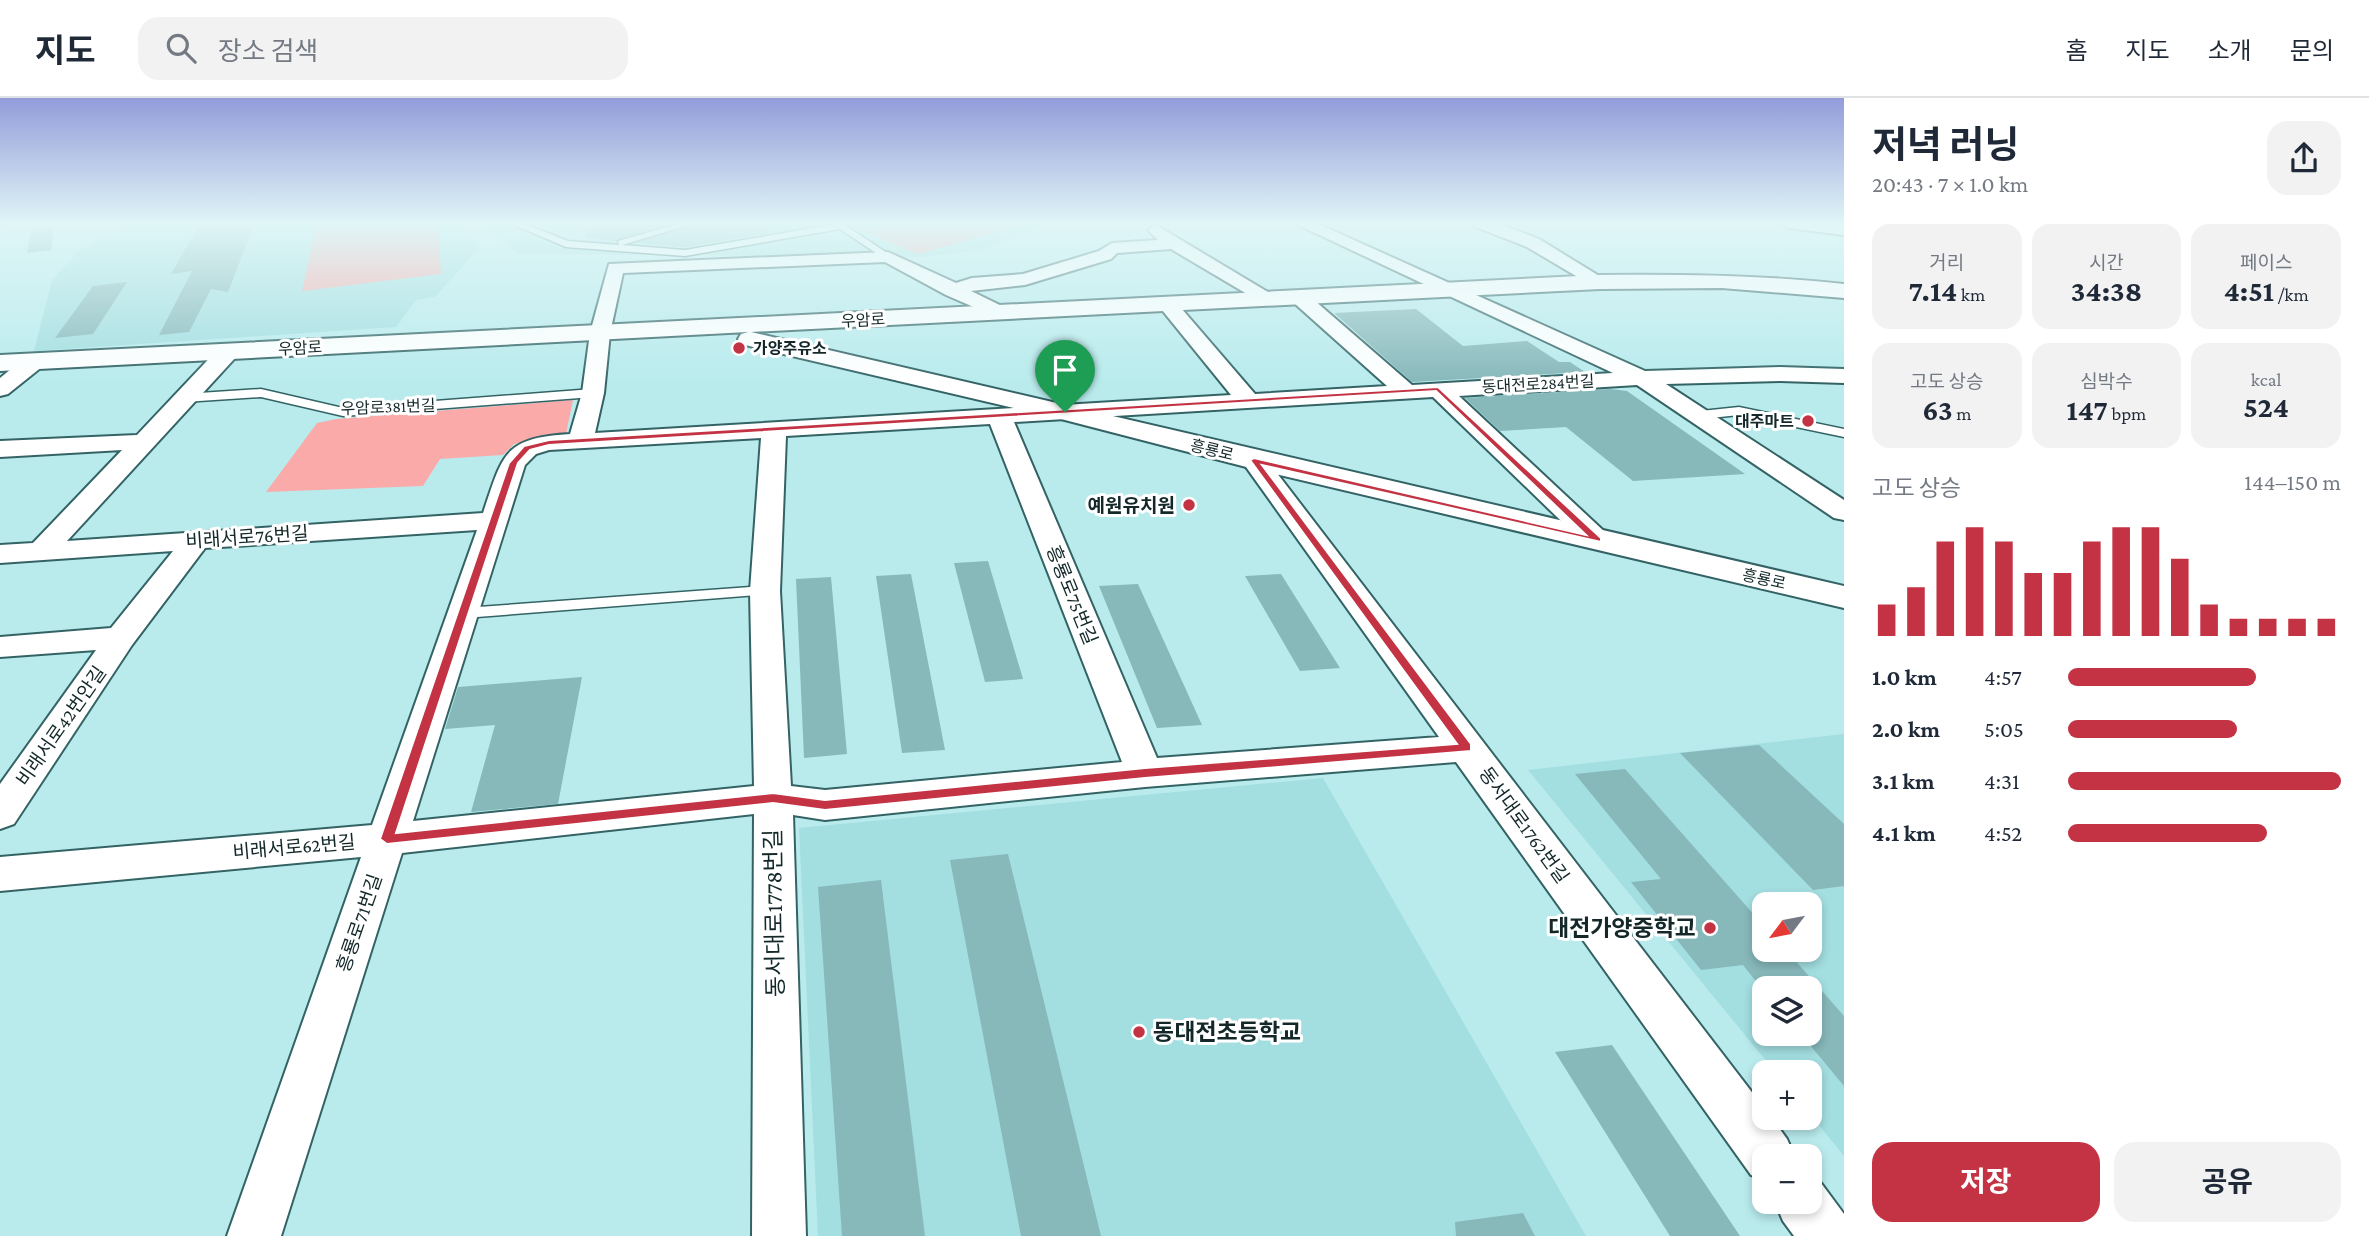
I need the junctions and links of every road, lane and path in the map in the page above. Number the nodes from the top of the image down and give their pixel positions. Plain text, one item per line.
1 (613, 276) edge
2 (926, 276) edge
3 (1035, 276) edge
4 (1229, 276) edge
5 (1416, 276) edge
6 (1590, 276) edge
7 (1600, 282) junction
8 (953, 290) junction
9 (1446, 290) junction
10 (1844, 291) edge
11 (1300, 298) junction
12 (1270, 300) junction
13 (1168, 305) junction
14 (1001, 313) junction
15 (704, 328) junction
16 (600, 333) junction
17 (228, 352) junction
18 (35, 361) junction
19 (0, 363) edge
20 (1844, 376) edge
21 (1642, 378) junction
22 (0, 388) edge
23 (1438, 389) junction
24 (1406, 391) junction
25 (593, 393) junction
26 (184, 398) junction
27 (1248, 401) junction
28 (1065, 412) junction
29 (1700, 415) junction
30 (1000, 418) junction
31 (774, 429) junction
32 (1844, 433) edge
33 (581, 441) junction
34 (143, 442) junction
35 (0, 449) edge
36 (1254, 460) junction
37 (1844, 512) edge
38 (495, 520) junction
39 (1597, 540) junction
40 (196, 541) junction
41 (41, 552) junction
42 (0, 554) edge
43 (765, 591) junction
44 (1844, 597) edge
45 (464, 613) junction
46 (121, 638) junction
47 (0, 647) edge
48 (1466, 748) junction
49 (1145, 773) junction
50 (773, 798) junction
51 (0, 814) edge
52 (387, 839) junction
53 (0, 874) edge
54 (1759, 1144) edge
55 (1811, 1214) edge
56 (254, 1236) edge
57 (779, 1236) edge
58 (1827, 1236) edge

1 - 16 street, 우암로
2 - 8 street, 우암로
3 - 8 street
4 - 12 street
5 - 9 street
6 - 7 street
7 - 9 main road, 우암로
7 - 10 main road, 우암로
8 - 14 street, 우암로
9 - 11 main road, 우암로
9 - 21 street
11 - 12 main road, 우암로
11 - 24 street
12 - 13 main road, 우암로
13 - 14 main road, 우암로
13 - 27 street
14 - 15 main road, 우암로
15 - 16 main road, 우암로
15 - 28 main road, 흥룡로
16 - 17 main road, 우암로
16 - 25 street, 우암로
17 - 18 main road, 우암로
17 - 26 street
18 - 19 main road, 우암로
18 - 22 street
20 - 21 street, 동대전로284번길
21 - 23 street, 동대전로284번길
21 - 29 street
23 - 24 street, 동대전로284번길
23 - 39 street
24 - 27 street, 동대전로284번길
25 - 26 lane, 우암로381번길
25 - 33 street, 우암로
26 - 34 street
27 - 28 street, 동대전로284번길
28 - 30 street, 흥룡로71번길
28 - 36 main road, 흥룡로
29 - 32 lane
29 - 37 street
30 - 31 street, 흥룡로71번길
30 - 49 street, 흥룡로75번길
31 - 33 street, 흥룡로71번길
31 - 43 street, 동서대로1778번길
33 - 38 street, 흥룡로71번길
34 - 35 street
34 - 41 street
36 - 39 main road, 흥룡로
36 - 48 street, 동서대로1762번길
38 - 40 street, 비래서로76번길
38 - 45 street, 흥룡로71번길
39 - 44 main road, 흥룡로
40 - 41 street, 비래서로76번길
40 - 46 street, 비래서로42번안길
41 - 42 street, 비래서로76번길
43 - 45 lane
43 - 50 street, 동서대로1778번길
45 - 52 street, 흥룡로71번길
46 - 47 street, 비래서로42번안길
46 - 51 street, 비래서로42번안길
48 - 49 street, 비래서로62번길
48 - 54 street, 동서대로1762번길
49 - 50 street, 비래서로62번길
50 - 52 street, 비래서로62번길
50 - 57 street, 동서대로1778번길
52 - 53 street, 비래서로62번길
52 - 56 street, 흥룡로71번길
55 - 58 street

